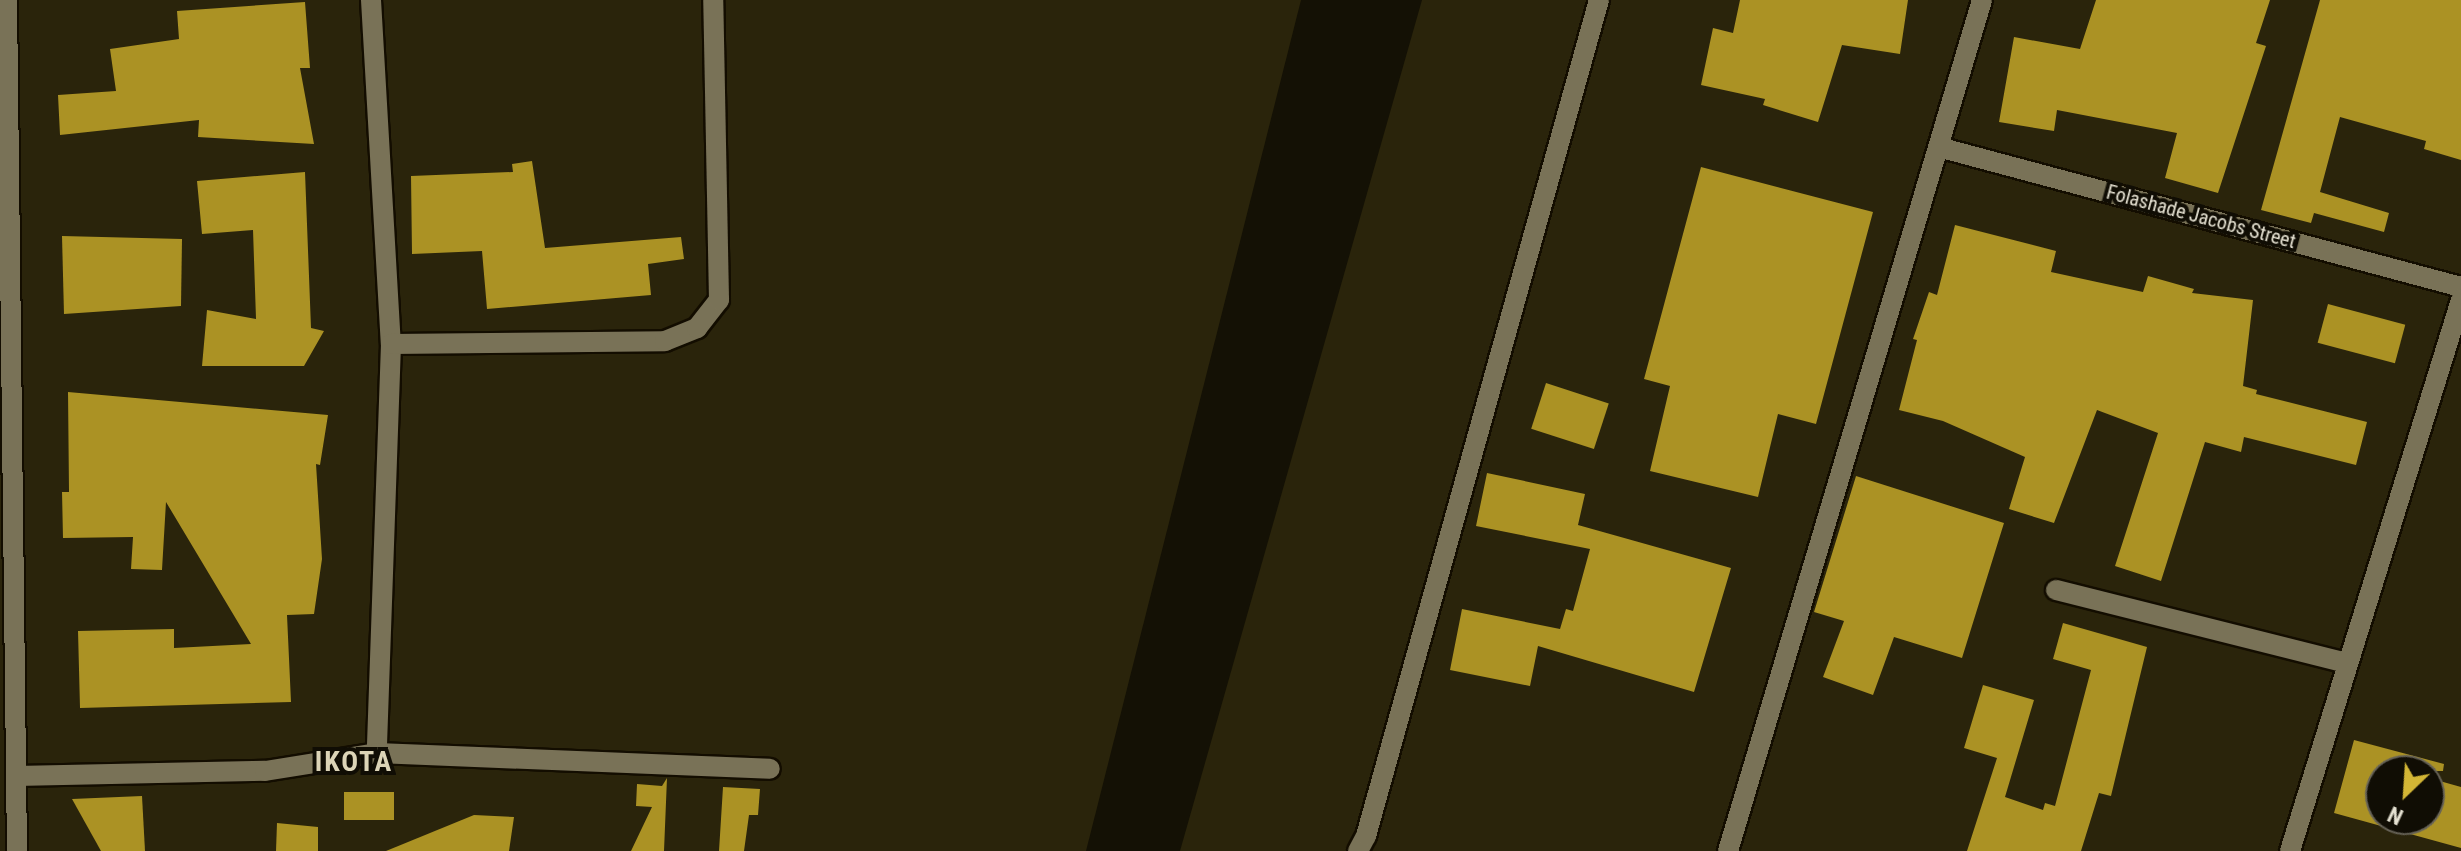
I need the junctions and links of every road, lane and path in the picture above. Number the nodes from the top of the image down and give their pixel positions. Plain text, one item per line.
1 (7, 0) edge
2 (371, 0) edge
3 (713, 0) edge
4 (1599, 0) edge
5 (1982, 0) edge
6 (1942, 148) junction
7 (2461, 287) edge
8 (2461, 300) edge
9 (391, 344) junction
10 (7, 424) edge
11 (2056, 590) dead end
12 (2346, 663) junction
13 (377, 753) junction
14 (770, 769) dead end
15 (16, 776) junction
16 (17, 851) edge
17 (1358, 851) edge
18 (1728, 851) edge
19 (2290, 851) edge

1 - 10 street
2 - 9 street
3 - 9 street
4 - 17 street
5 - 6 street
6 - 7 street, Folashade Jacobs Street
6 - 18 street
8 - 12 street
9 - 13 street
10 - 15 street
11 - 12 street
12 - 19 street
13 - 14 street
13 - 15 street
15 - 16 street

